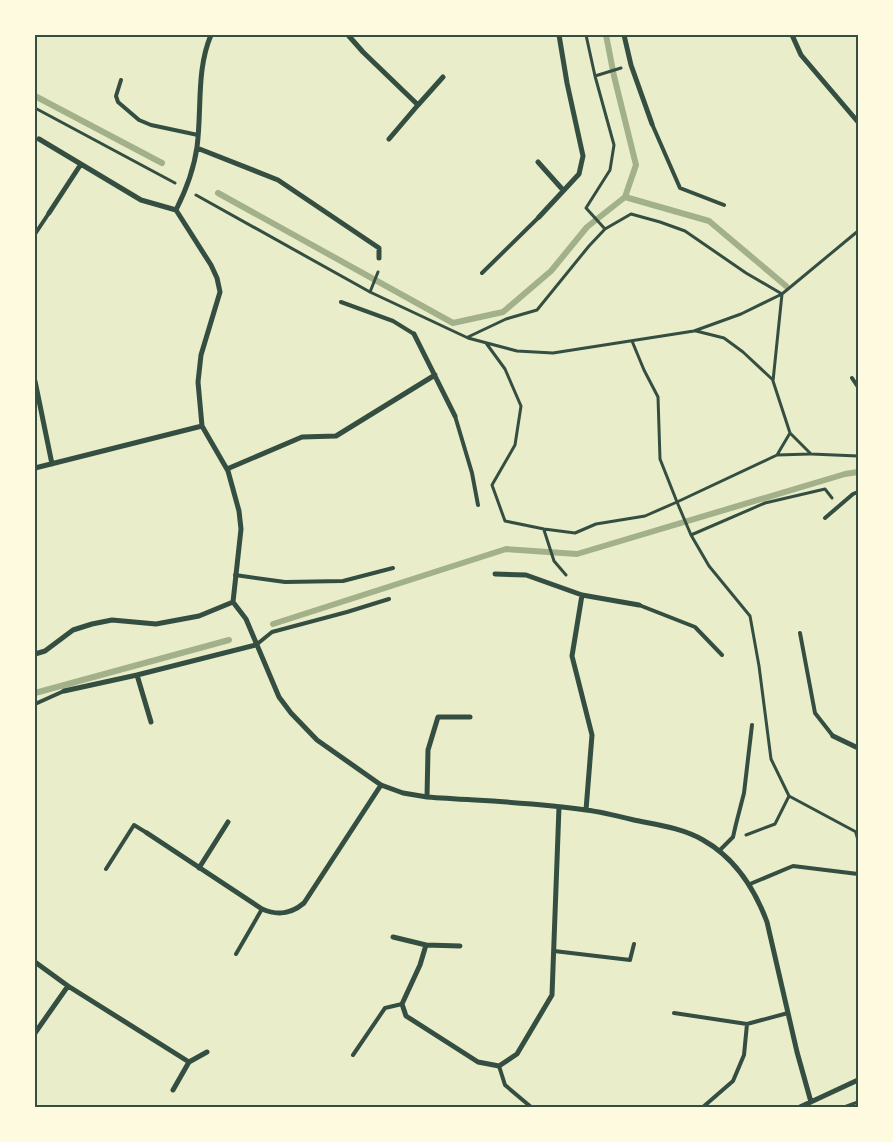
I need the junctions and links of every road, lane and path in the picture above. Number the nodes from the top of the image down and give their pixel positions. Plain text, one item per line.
1 (211, 35) edge
2 (348, 35) edge
3 (560, 35) edge
4 (586, 35) edge
5 (624, 35) edge
6 (792, 35) edge
7 (621, 68) dead end
8 (444, 76) dead end
9 (595, 76) junction
10 (121, 80) dead end
11 (418, 105) junction
12 (35, 108) edge
13 (858, 122) edge
14 (652, 124) joint
15 (198, 136) junction
16 (39, 139) dead end
17 (388, 139) dead end
18 (197, 148) junction
19 (538, 162) dead end
20 (81, 164) junction
21 (186, 189) junction
22 (563, 190) junction
23 (724, 205) dead end
24 (176, 210) junction
25 (49, 213) joint
26 (539, 217) joint
27 (605, 229) junction
28 (858, 231) edge
29 (35, 234) edge
30 (379, 258) dead end
31 (378, 272) dead end
32 (482, 273) dead end
33 (370, 292) junction
34 (782, 294) junction
35 (341, 302) dead end
36 (694, 331) junction
37 (414, 334) joint
38 (468, 338) junction
39 (632, 341) junction
40 (486, 342) junction
41 (435, 375) junction
42 (35, 376) edge
43 (852, 378) dead end
44 (35, 381) edge
45 (773, 381) junction
46 (858, 387) edge
47 (455, 416) joint
48 (202, 426) junction
49 (790, 434) junction
50 (811, 454) junction
51 (777, 455) junction
52 (858, 456) edge
53 (52, 464) junction
54 (35, 468) edge
55 (227, 469) junction
56 (856, 493) edge
57 (677, 502) junction
58 (478, 506) dead end
59 (825, 518) dead end
60 (544, 529) junction
61 (691, 534) junction
62 (554, 561) dead end
63 (393, 568) dead end
64 (495, 574) dead end
65 (235, 575) junction
66 (582, 595) junction
67 (389, 599) dead end
68 (234, 602) junction
69 (639, 604) joint
70 (800, 633) dead end
71 (256, 645) junction
72 (35, 654) edge
73 (722, 655) dead end
74 (137, 675) junction
75 (64, 691) joint
76 (35, 704) edge
77 (470, 717) dead end
78 (151, 722) dead end
79 (752, 725) dead end
80 (833, 736) joint
81 (858, 748) edge
82 (381, 785) junction
83 (789, 796) junction
84 (427, 797) junction
85 (559, 807) junction
86 (586, 810) junction
87 (228, 822) dead end
88 (147, 833) joint
89 (857, 833) edge
90 (733, 837) junction
91 (858, 840) edge
92 (719, 851) junction
93 (199, 868) junction
94 (106, 869) dead end
95 (858, 874) edge
96 (750, 884) junction
97 (262, 909) junction
98 (393, 937) dead end
99 (634, 944) dead end
100 (426, 945) junction
101 (460, 946) dead end
102 (554, 950) junction
103 (236, 954) dead end
104 (35, 962) edge
105 (68, 986) junction
106 (402, 1004) junction
107 (674, 1013) dead end
108 (788, 1013) junction
109 (747, 1024) junction
110 (35, 1033) edge
111 (208, 1052) dead end
112 (353, 1055) dead end
113 (189, 1062) junction
114 (499, 1066) junction
115 (858, 1080) edge
116 (173, 1090) dead end
117 (811, 1102) junction
118 (858, 1102) edge
119 (531, 1107) edge
120 (703, 1107) edge
121 (800, 1107) edge
122 (844, 1107) edge

1 - 15 street
2 - 11 street
3 - 22 street
4 - 9 path
5 - 14 street
6 - 13 street
7 - 9 path
8 - 11 street
9 - 27 path
10 - 15 lane
11 - 17 street
12 - 21 path
14 - 23 lane
15 - 18 street
16 - 20 street
18 - 21 street
18 - 30 street
19 - 22 street
20 - 24 street
20 - 25 street
21 - 24 street
21 - 33 path
22 - 26 street
24 - 48 street
25 - 29 lane
26 - 32 lane
27 - 34 path
27 - 38 path
28 - 34 path
31 - 33 path
33 - 38 path
34 - 36 path
34 - 45 path
35 - 37 lane
36 - 39 path
36 - 45 path
37 - 41 street
38 - 40 path
39 - 40 path
39 - 57 path
40 - 60 path
41 - 47 street
41 - 55 street
42 - 44 lane
43 - 46 lane
44 - 53 street
45 - 49 path
47 - 58 lane
48 - 53 street
48 - 55 street
49 - 50 path
49 - 51 path
50 - 51 path
50 - 52 path
51 - 57 path
53 - 54 street
55 - 65 street
56 - 59 lane
56 - 61 path
57 - 60 path
57 - 61 path
60 - 62 path
61 - 83 path
63 - 65 lane
64 - 66 street
65 - 68 street
66 - 69 street
66 - 86 street
67 - 71 lane
68 - 71 street
68 - 72 street
69 - 73 lane
70 - 80 lane
71 - 74 street
71 - 82 street
74 - 75 street
74 - 78 street
75 - 76 lane
77 - 84 street
79 - 90 lane
80 - 81 street
82 - 84 street
82 - 97 street
83 - 89 path
83 - 90 path
84 - 85 street
85 - 86 street
85 - 102 street
86 - 92 street
87 - 93 street
88 - 93 street
88 - 94 lane
89 - 91 path
90 - 92 lane
92 - 96 street
93 - 97 street
95 - 96 lane
96 - 108 street
97 - 103 lane
98 - 100 street
99 - 102 lane
100 - 101 street
100 - 106 street
102 - 114 street
104 - 105 street
105 - 110 street
105 - 113 street
106 - 112 lane
106 - 114 street
107 - 109 lane
108 - 109 lane
108 - 117 street
109 - 120 lane
111 - 113 street
113 - 116 street
114 - 119 lane
115 - 117 street
117 - 121 street
118 - 122 path

